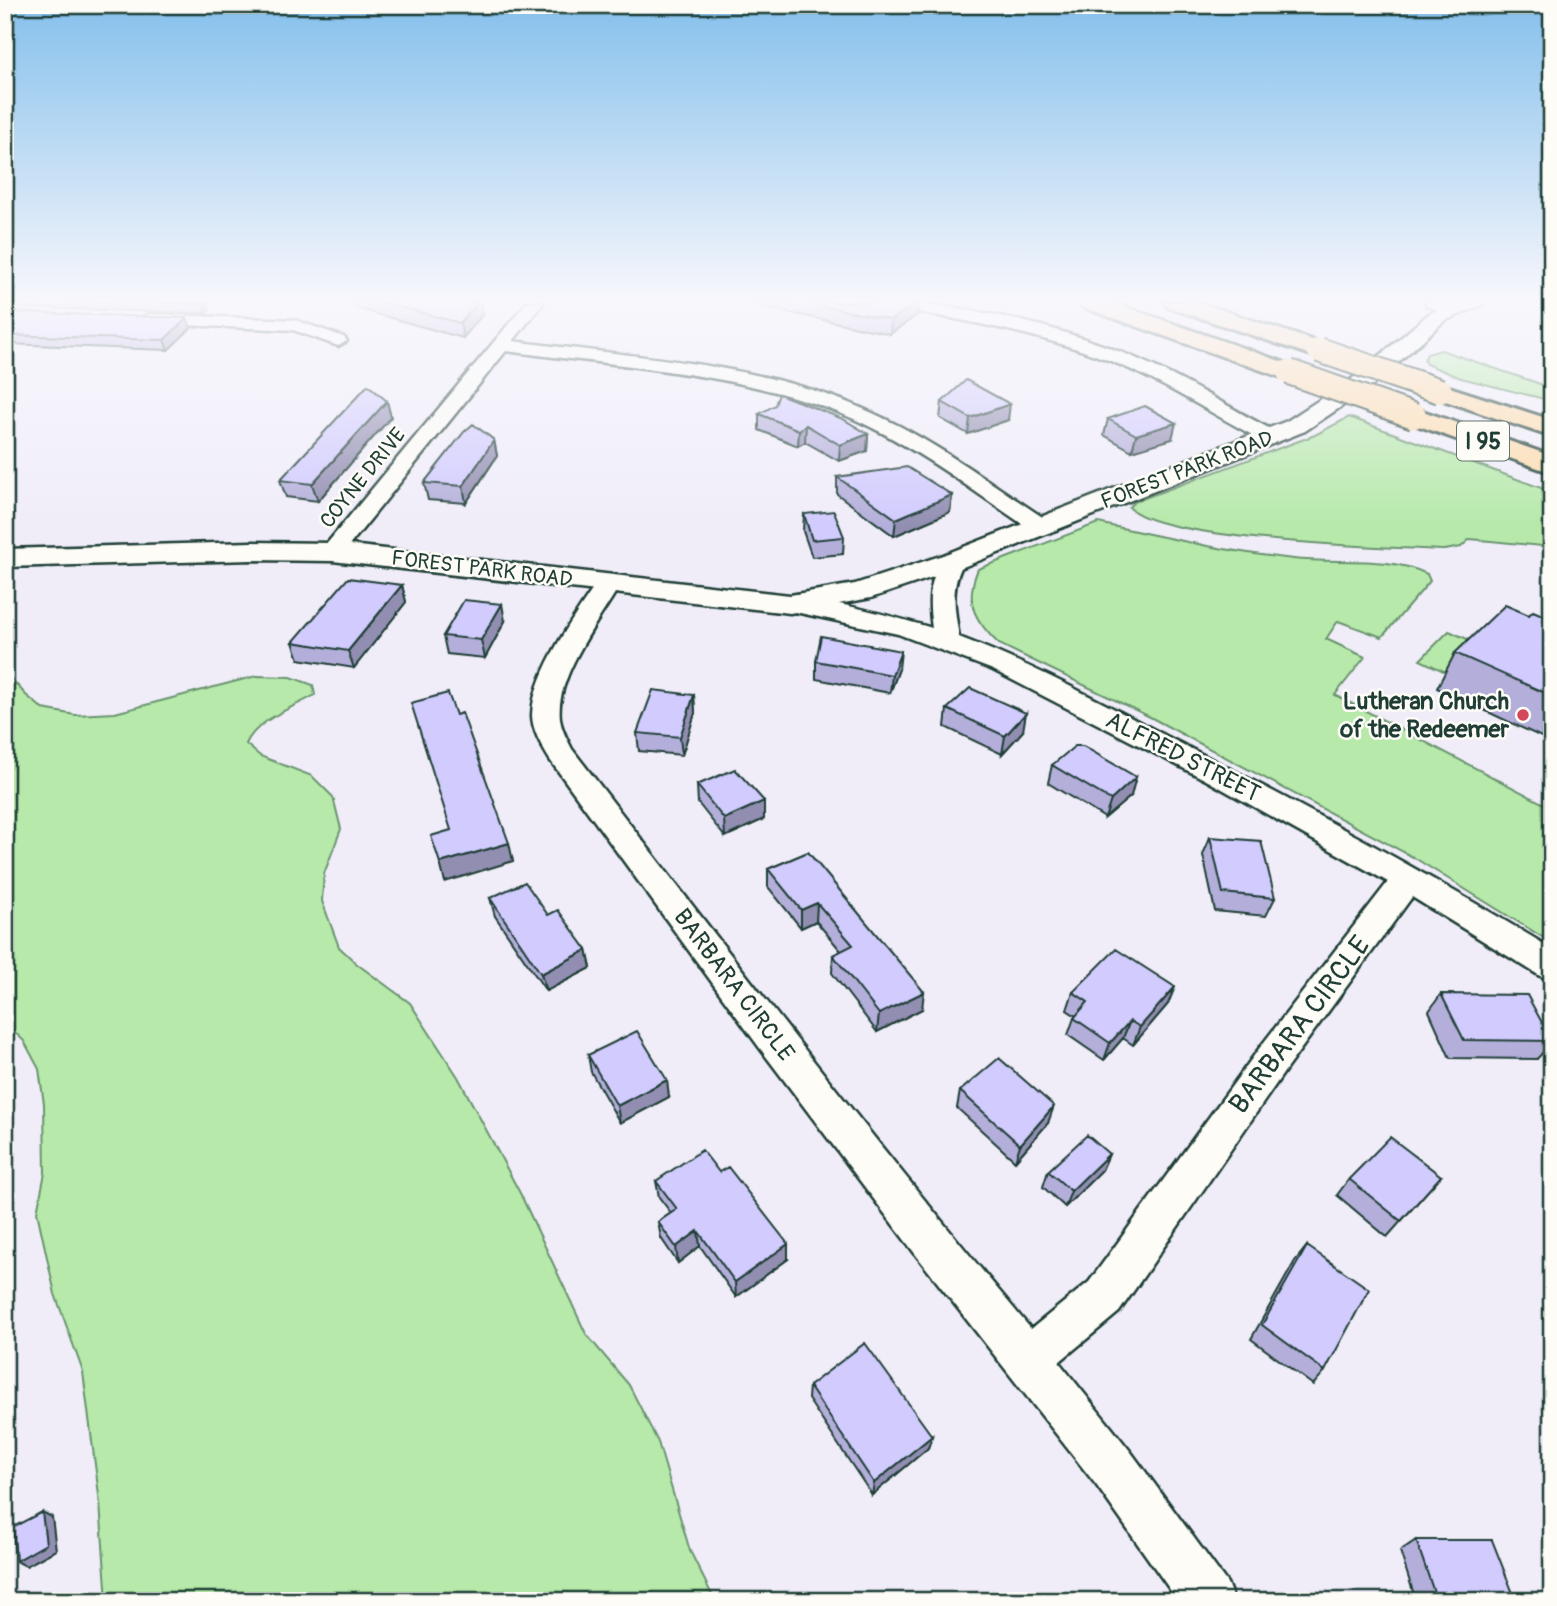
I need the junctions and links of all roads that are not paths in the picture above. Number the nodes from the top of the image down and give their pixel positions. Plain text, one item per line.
1 (476, 377) edge
2 (739, 377) edge
3 (1161, 377) edge
4 (1303, 377) edge
5 (1368, 377) edge
6 (1399, 377) edge
7 (1552, 429) edge
8 (1271, 437) junction
9 (1552, 465) edge
10 (1042, 527) junction
11 (332, 552) junction
12 (5, 558) edge
13 (953, 561) junction
14 (608, 585) junction
15 (790, 604) junction
16 (947, 642) junction
17 (1408, 879) junction
18 (1552, 966) edge
19 (1028, 1359) junction
20 (1209, 1601) edge

1 - 11 street, COYNE DRIVE
2 - 10 street
3 - 8 street
4 - 9 highway, I 95, bridge
5 - 8 street, FOREST PARK ROAD
6 - 7 highway, I 95, bridge
8 - 10 street, FOREST PARK ROAD
10 - 13 street, FOREST PARK ROAD
11 - 12 street, FOREST PARK ROAD
11 - 14 street, FOREST PARK ROAD
13 - 15 street, FOREST PARK ROAD
13 - 16 street
14 - 15 street, FOREST PARK ROAD
14 - 19 street, BARBARA CIRCLE
15 - 16 street, ALFRED STREET
16 - 17 street, ALFRED STREET
17 - 18 street, ALFRED STREET
17 - 19 street, BARBARA CIRCLE
19 - 20 street, BARBARA CIRCLE

